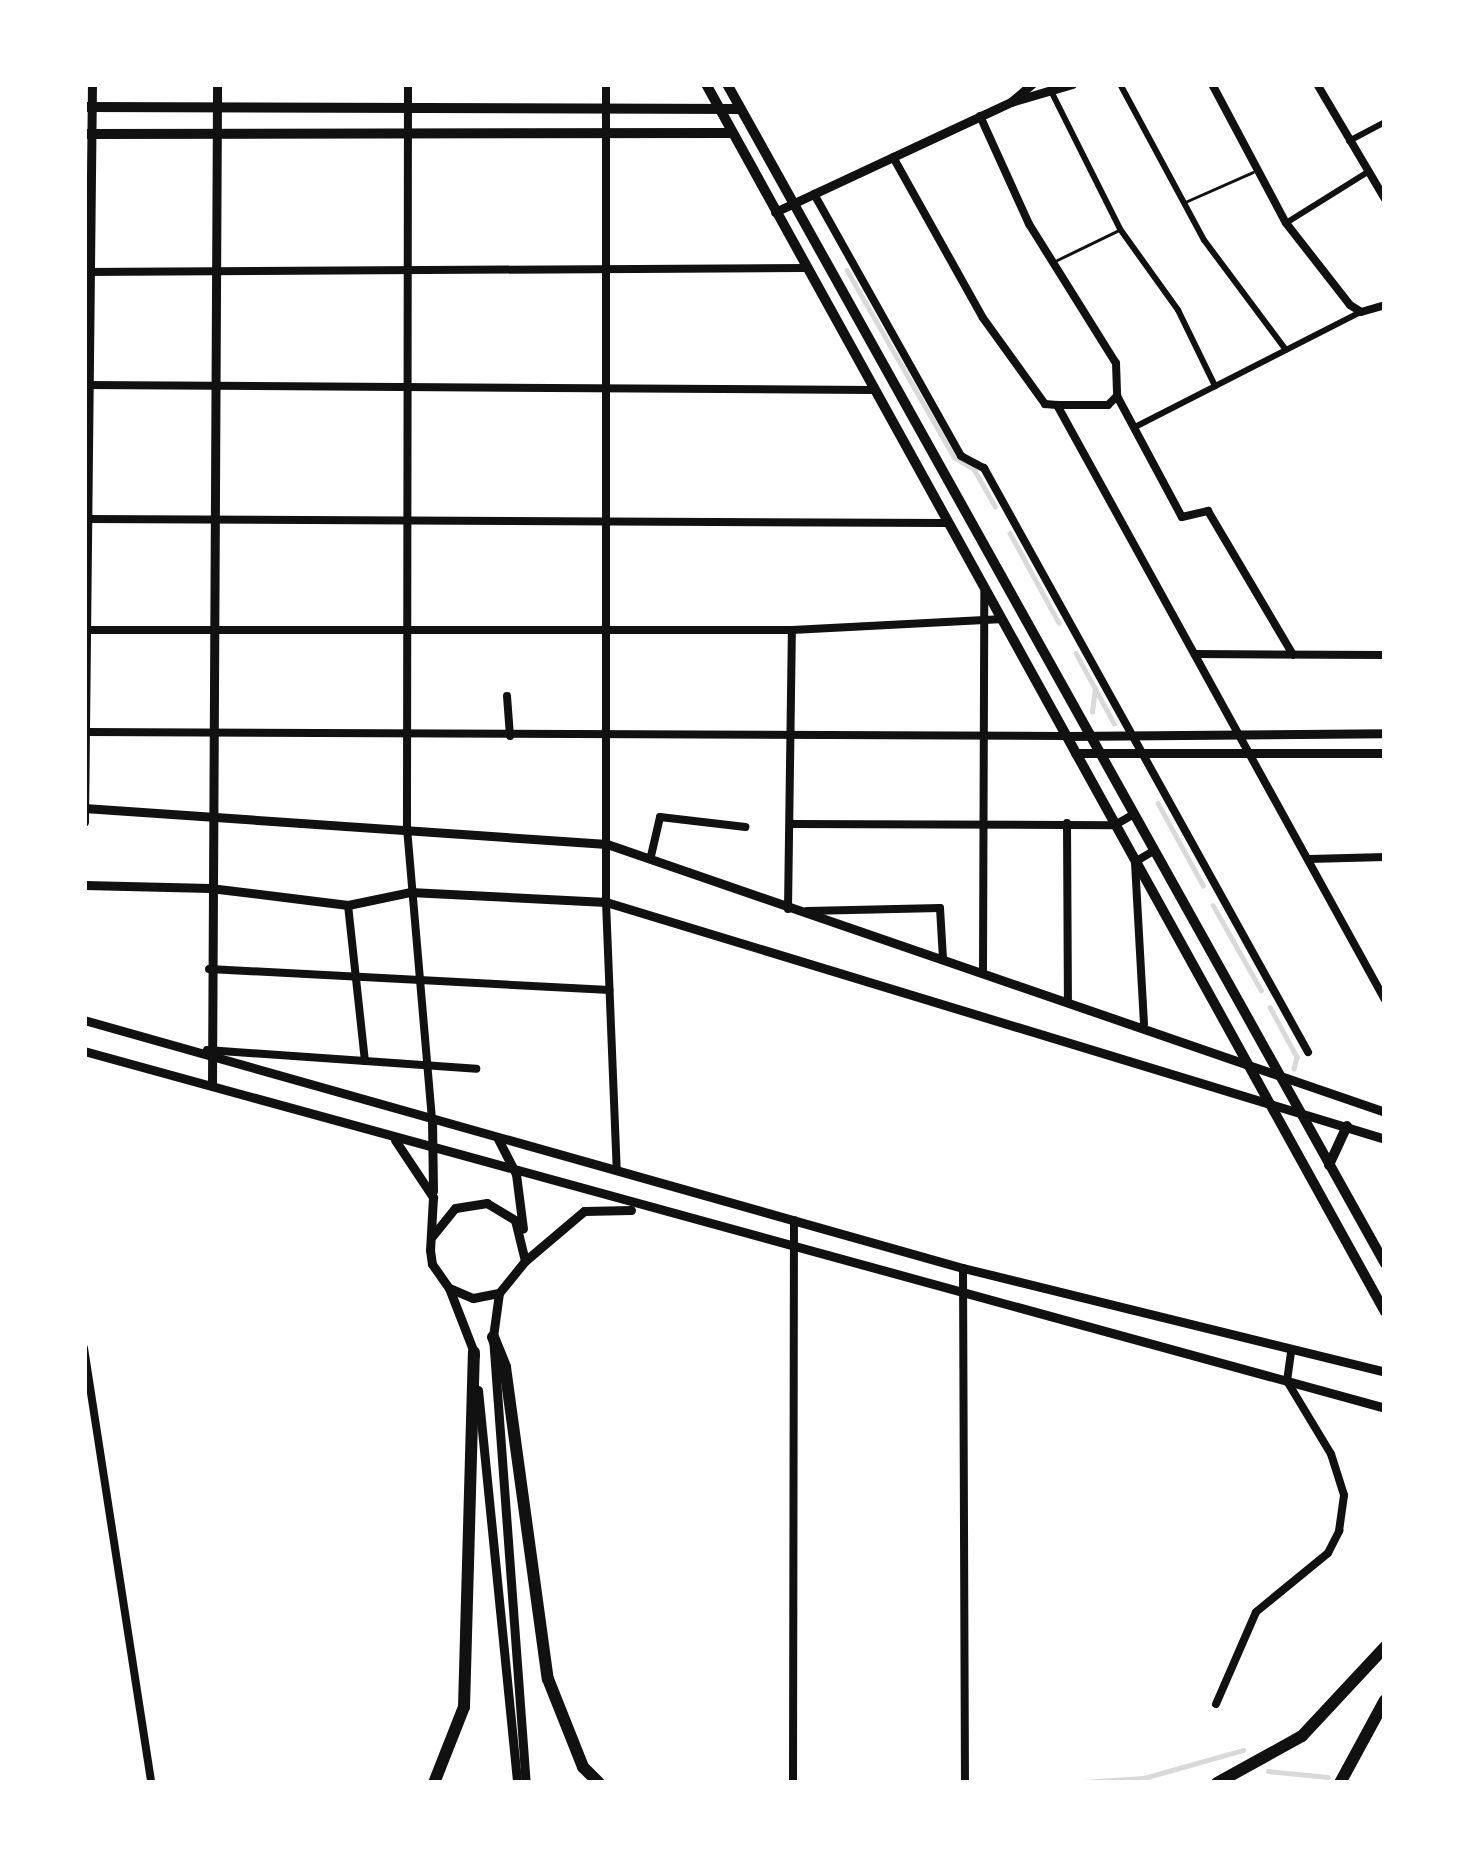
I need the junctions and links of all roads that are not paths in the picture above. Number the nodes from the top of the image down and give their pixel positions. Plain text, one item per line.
1 (92, 84) edge
2 (217, 84) edge
3 (408, 84) edge
4 (606, 84) edge
5 (706, 84) edge
6 (728, 84) edge
7 (1032, 84) edge
8 (1072, 84) edge
9 (1120, 84) edge
10 (1212, 84) edge
11 (1317, 84) edge
12 (1052, 93) junction
13 (1011, 102) junction
14 (88, 106) edge
15 (217, 107) junction
16 (740, 109) junction
17 (409, 110) junction
18 (458, 110) junction
19 (505, 110) junction
20 (607, 110) junction
21 (720, 110) junction
22 (980, 116) junction
23 (1385, 122) edge
24 (732, 133) junction
25 (87, 134) edge
26 (217, 134) junction
27 (409, 134) junction
28 (458, 134) junction
29 (505, 134) junction
30 (607, 134) junction
31 (1349, 141) junction
32 (892, 157) junction
33 (1257, 170) junction
34 (1366, 173) junction
35 (814, 194) junction
36 (1385, 199) edge
37 (1184, 203) junction
38 (792, 204) junction
39 (775, 212) junction
40 (1286, 223) junction
41 (1120, 230) junction
42 (1052, 262) junction
43 (805, 268) junction
44 (607, 270) junction
45 (87, 272) edge
46 (412, 272) junction
47 (216, 274) junction
48 (1383, 308) edge
49 (1361, 312) junction
50 (1286, 350) junction
51 (86, 385) edge
52 (214, 386) junction
53 (1215, 386) junction
54 (413, 387) junction
55 (607, 388) junction
56 (873, 390) junction
57 (1117, 396) junction
58 (1057, 405) junction
59 (1134, 428) junction
60 (410, 518) junction
61 (86, 519) edge
62 (213, 520) junction
63 (607, 520) junction
64 (946, 523) junction
65 (984, 592) junction
66 (999, 619) junction
67 (982, 620) junction
68 (86, 630) edge
69 (791, 630) junction
70 (212, 631) junction
71 (410, 631) junction
72 (607, 631) junction
73 (1194, 654) junction
74 (1293, 655) junction
75 (1385, 655) edge
76 (507, 696) dead end
77 (86, 732) edge
78 (790, 732) junction
79 (986, 733) junction
80 (1385, 733) edge
81 (407, 734) junction
82 (1132, 734) junction
83 (1238, 734) junction
84 (211, 735) junction
85 (1090, 735) junction
86 (510, 736) junction
87 (1066, 736) junction
88 (608, 738) junction
89 (1141, 750) junction
90 (1100, 752) junction
91 (1248, 752) junction
92 (1076, 753) junction
93 (1385, 753) edge
94 (84, 808) edge
95 (210, 811) junction
96 (1134, 814) junction
97 (84, 822) edge
98 (987, 822) junction
99 (790, 824) junction
100 (1067, 824) junction
101 (1115, 825) junction
102 (745, 827) dead end
103 (407, 829) junction
104 (607, 844) junction
105 (1155, 850) junction
106 (651, 856) junction
107 (1385, 857) edge
108 (1307, 859) junction
109 (1136, 862) junction
110 (84, 885) edge
111 (209, 889) junction
112 (410, 892) junction
113 (606, 902) junction
114 (348, 905) junction
115 (791, 911) junction
116 (944, 958) junction
117 (209, 969) junction
118 (983, 971) junction
119 (416, 976) junction
120 (356, 979) junction
121 (609, 990) junction
122 (1068, 999) junction
123 (1385, 1000) edge
124 (84, 1020) edge
125 (1144, 1024) junction
126 (207, 1050) junction
127 (84, 1051) edge
128 (1308, 1052) dead end
129 (364, 1060) junction
130 (427, 1065) junction
131 (1248, 1065) junction
132 (476, 1069) dead end
133 (1279, 1076) junction
134 (212, 1085) junction
135 (1268, 1101) junction
136 (1298, 1111) junction
137 (1385, 1112) edge
138 (433, 1119) junction
139 (1347, 1126) junction
140 (392, 1137) junction
141 (497, 1137) junction
142 (1385, 1139) edge
143 (436, 1150) junction
144 (1329, 1165) junction
145 (616, 1171) junction
146 (516, 1174) junction
147 (433, 1197) junction
148 (664, 1214) junction
149 (794, 1220) junction
150 (524, 1234) junction
151 (432, 1236) junction
152 (791, 1248) junction
153 (525, 1262) junction
154 (1385, 1264) edge
155 (963, 1268) junction
156 (449, 1288) junction
157 (499, 1293) junction
158 (962, 1294) junction
159 (1385, 1312) edge
160 (493, 1337) junction
161 (84, 1348) edge
162 (474, 1352) junction
163 (1292, 1352) junction
164 (1385, 1372) edge
165 (1286, 1381) junction
166 (1385, 1408) edge
167 (1385, 1647) edge
168 (1385, 1700) edge
169 (1216, 1704) dead end
170 (151, 1783) edge
171 (434, 1783) edge
172 (521, 1783) edge
173 (599, 1783) edge
174 (793, 1783) edge
175 (965, 1783) edge
176 (1217, 1783) edge
177 (1340, 1783) edge

1 - 14 street
2 - 15 street
3 - 17 street
4 - 20 street
5 - 21 main road
6 - 16 main road
7 - 13 street
8 - 12 street
9 - 37 street
10 - 33 street
11 - 31 street
12 - 13 street
12 - 41 street
13 - 22 street
14 - 15 main road
14 - 25 street
15 - 17 main road
15 - 26 street
16 - 21 main road
16 - 38 main road
17 - 18 main road
17 - 27 street
18 - 19 main road
18 - 28 main road
19 - 20 main road
19 - 29 main road
20 - 21 main road
20 - 30 street
21 - 24 main road
22 - 32 street
22 - 42 street
23 - 31 street
24 - 30 main road
24 - 39 main road
25 - 26 main road
25 - 45 street
26 - 27 main road
26 - 47 street
27 - 28 main road
27 - 46 street
28 - 29 main road
29 - 30 main road
30 - 44 street
31 - 34 street
32 - 35 street
32 - 58 street
33 - 37 lane
33 - 40 street
34 - 36 street
34 - 40 street
35 - 38 street
35 - 82 street
37 - 50 street
38 - 39 street
38 - 85 main road
39 - 43 main road
40 - 49 street
41 - 42 lane
41 - 53 street
42 - 57 street
43 - 44 street
43 - 56 main road
44 - 46 street
44 - 55 street
45 - 47 street
45 - 51 street
46 - 47 street
46 - 54 street
47 - 52 street
48 - 49 street
49 - 50 street
50 - 53 street
51 - 52 street
51 - 61 street
52 - 54 street
52 - 62 street
53 - 59 street
54 - 55 street
54 - 60 street
55 - 56 street
55 - 63 street
56 - 64 main road
57 - 58 street
57 - 59 street
58 - 73 street
59 - 74 street
60 - 62 street
60 - 63 street
60 - 71 street
61 - 62 street
61 - 68 street
62 - 70 street
63 - 64 street
63 - 72 street
64 - 65 main road
65 - 66 main road
65 - 67 street
66 - 67 street
66 - 87 main road
67 - 69 street
67 - 79 street
68 - 70 street
68 - 77 street
69 - 72 street
69 - 78 street
70 - 71 street
70 - 84 street
71 - 72 street
71 - 81 street
72 - 88 street
73 - 74 street
73 - 83 street
74 - 75 street
76 - 86 street
77 - 84 street
77 - 94 street
78 - 79 street
78 - 88 street
78 - 99 street
79 - 87 street
79 - 98 street
80 - 83 street
81 - 84 street
81 - 86 street
81 - 103 street
82 - 83 street
82 - 85 street
82 - 89 street
83 - 91 street
84 - 95 street
85 - 87 street
85 - 90 main road
86 - 88 street
87 - 92 main road
88 - 104 street
89 - 90 street
89 - 91 street
89 - 128 street
90 - 92 street
90 - 96 main road
91 - 93 street
91 - 108 street
92 - 101 main road
94 - 95 street
94 - 97 street
95 - 103 street
95 - 111 street
96 - 101 street
96 - 105 main road
98 - 99 street
98 - 100 street
98 - 118 street
99 - 115 street
100 - 101 street
100 - 122 street
101 - 109 main road
102 - 106 street
103 - 104 street
103 - 112 street
104 - 106 street
104 - 113 street
105 - 109 street
105 - 133 main road
106 - 115 street
107 - 108 street
108 - 123 street
109 - 125 street
109 - 131 main road
110 - 111 street
111 - 114 street
111 - 117 street
112 - 113 street
112 - 114 street
112 - 119 street
113 - 121 street
113 - 135 street
114 - 120 street
115 - 116 street
115 - 116 street
116 - 118 street
117 - 120 street
117 - 126 street
118 - 122 street
119 - 120 street
119 - 121 street
119 - 130 street
120 - 129 street
121 - 145 street
122 - 125 street
124 - 126 street
125 - 131 street
126 - 129 street
126 - 134 street
126 - 138 street
127 - 134 street
129 - 130 street
130 - 132 street
130 - 138 street
131 - 133 street
131 - 135 main road
133 - 136 main road
133 - 137 street
134 - 140 street
135 - 136 street
135 - 159 main road
136 - 139 street
136 - 144 main road
138 - 141 street
138 - 143 street
139 - 142 street
139 - 144 main road
140 - 143 street
140 - 147 street
141 - 145 street
141 - 146 street
143 - 146 street
143 - 147 street
144 - 154 main road
145 - 149 street
146 - 148 street
146 - 150 street
147 - 151 street
148 - 152 street
148 - 153 street
149 - 152 street
149 - 155 street
150 - 151 street
150 - 153 street
151 - 156 street
152 - 158 street
152 - 174 street
153 - 157 street
155 - 158 street
155 - 163 street
156 - 157 street
156 - 162 street
157 - 160 street
158 - 165 street
158 - 175 street
160 - 172 street
160 - 173 highway
161 - 170 street
162 - 171 highway
162 - 172 street
163 - 164 street
163 - 165 street
165 - 166 street
165 - 169 street
167 - 176 highway
168 - 177 highway

